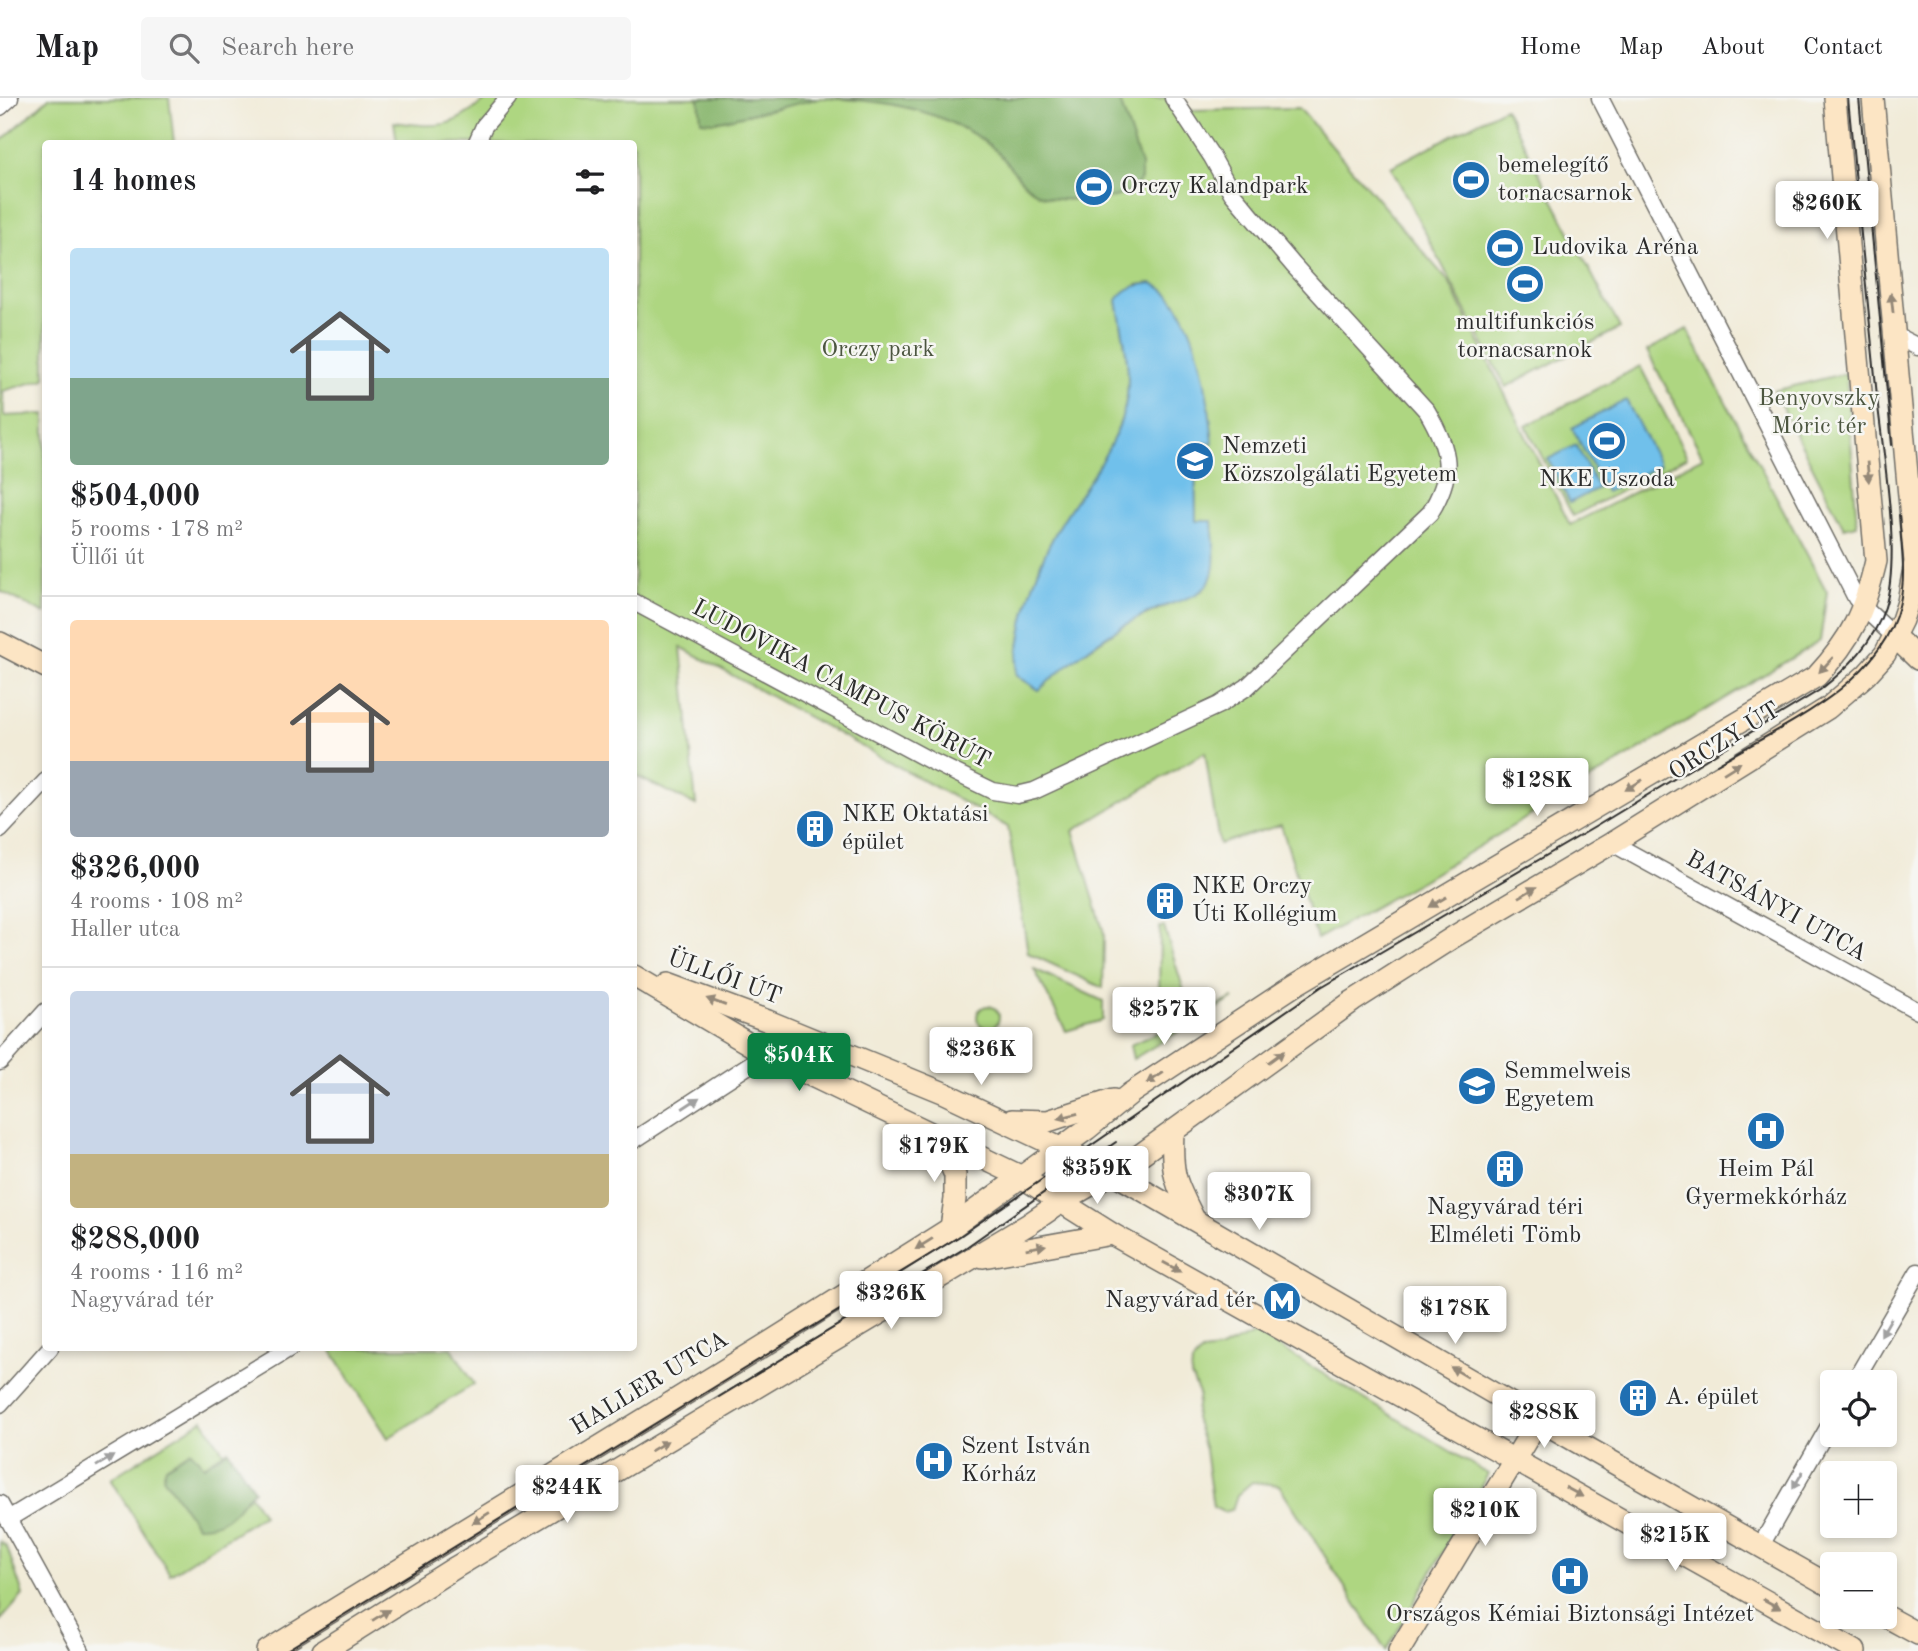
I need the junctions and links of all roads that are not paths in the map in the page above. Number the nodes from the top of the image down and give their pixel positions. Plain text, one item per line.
1 (10, 98) edge
2 (508, 98) edge
3 (1173, 98) edge
4 (1600, 98) edge
5 (1835, 98) edge
6 (1873, 98) edge
7 (0, 107) edge
8 (478, 140) edge
9 (1896, 336) junction
10 (1918, 347) edge
11 (637, 604) edge
12 (1864, 608) junction
13 (1894, 636) junction
14 (0, 643) edge
15 (1918, 659) edge
16 (42, 665) edge
17 (42, 785) edge
18 (0, 830) edge
19 (1612, 843) junction
20 (637, 975) edge
21 (637, 976) edge
22 (1918, 1011) edge
23 (42, 1015) edge
24 (766, 1054) junction
25 (0, 1062) edge
26 (1132, 1093) junction
27 (1001, 1119) junction
28 (1173, 1131) junction
29 (637, 1138) edge
30 (939, 1138) junction
31 (1062, 1147) junction
32 (1114, 1173) junction
33 (1020, 1176) junction
34 (1061, 1202) junction
35 (1194, 1219) junction
36 (951, 1228) junction
37 (1112, 1234) junction
38 (970, 1260) junction
39 (1918, 1272) edge
40 (47, 1351) edge
41 (285, 1351) edge
42 (1861, 1370) edge
43 (0, 1404) edge
44 (1539, 1419) junction
45 (1820, 1442) edge
46 (1514, 1459) junction
47 (4, 1511) edge
48 (1760, 1547) junction
49 (1820, 1580) edge
50 (1897, 1623) edge
51 (1918, 1634) edge
52 (81, 1651) edge
53 (267, 1651) edge
54 (323, 1651) edge
55 (1399, 1651) edge
56 (1855, 1651) edge

1 - 7 street
2 - 8 street
3 - 11 street, LUDOVIKA CAMPUS KÖRÚT
4 - 12 street
5 -> 12 street, ORCZY ÚT
9 -> 6 street, ORCZY ÚT
9 - 10 street
9 - 13 street, ORCZY ÚT
12 - 13 street
12 -> 26 street, ORCZY ÚT
13 - 15 street
19 -> 13 street, ORCZY ÚT
14 - 16 street
17 - 18 street
19 - 22 street, BATSÁNYI UTCA
28 -> 19 street, ORCZY ÚT
27 -> 20 street, ÜLLŐI ÚT
21 - 24 street, ÜLLŐI ÚT
23 - 25 street
29 -> 24 street
24 - 30 street, ÜLLŐI ÚT
26 -> 27 street
26 - 31 street, ORCZY ÚT
27 - 31 street, ÜLLŐI ÚT
28 - 32 street, ORCZY ÚT
28 - 35 street
30 - 33 street, ÜLLŐI ÚT
30 - 36 street
31 - 32 street, ÜLLŐI ÚT
31 - 33 street, ORCZY ÚT
32 - 34 street, ORCZY ÚT
32 - 35 street, ÜLLŐI ÚT
33 - 34 street, ÜLLŐI ÚT
33 - 36 street, HALLER UTCA
34 - 37 street, ÜLLŐI ÚT
34 - 38 street
44 -> 35 street, ÜLLŐI ÚT
36 -> 53 street, HALLER UTCA
38 -> 37 street
37 -> 46 street, ÜLLŐI ÚT
54 -> 38 street
39 -> 42 street
40 - 43 street
47 -> 41 street
44 - 46 street
44 - 48 street, ÜLLŐI ÚT
45 -> 48 street
46 - 55 street
46 -> 56 street, ÜLLŐI ÚT
47 - 52 street
48 - 49 street, ÜLLŐI ÚT
50 - 51 street

